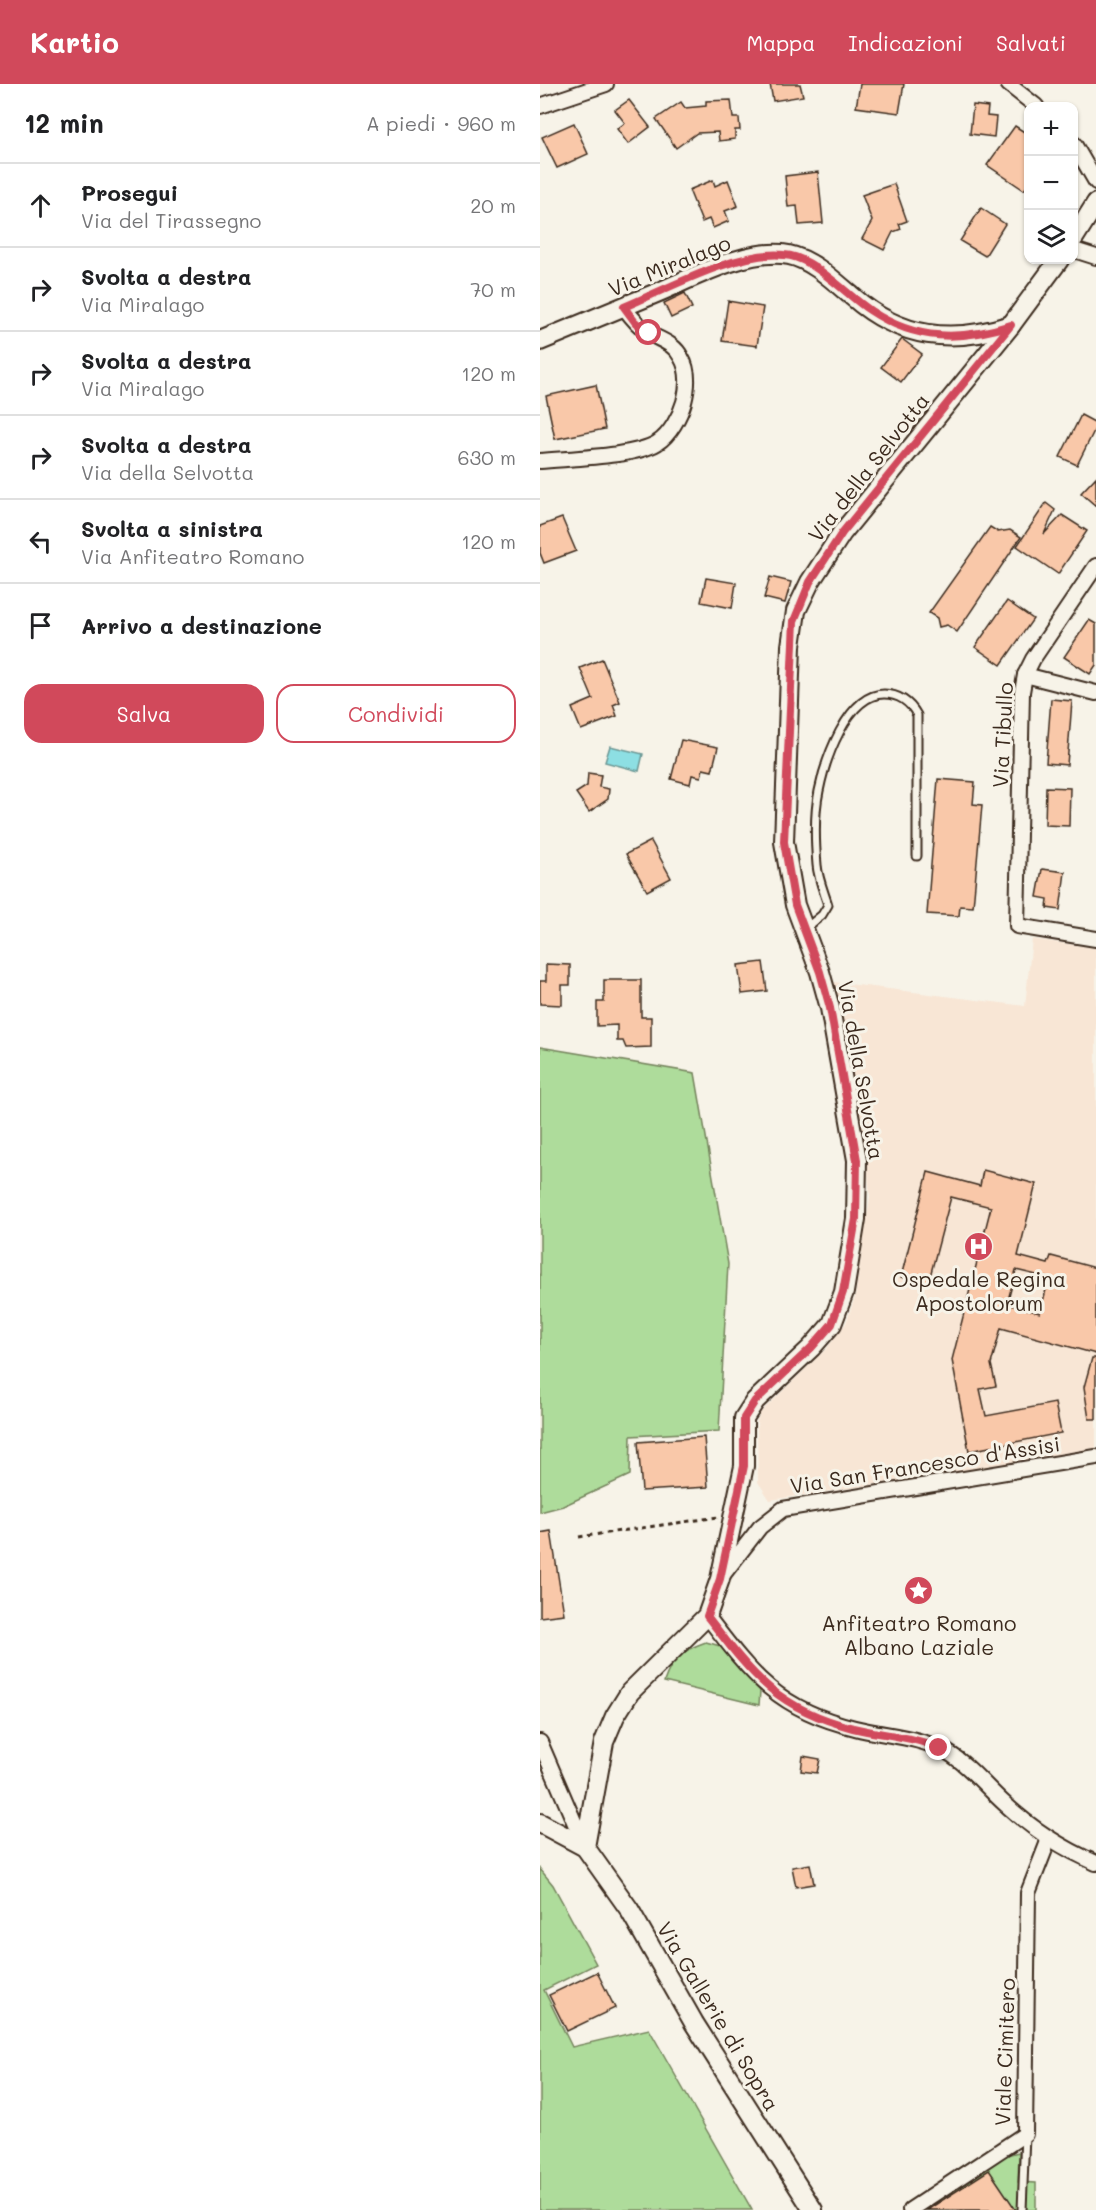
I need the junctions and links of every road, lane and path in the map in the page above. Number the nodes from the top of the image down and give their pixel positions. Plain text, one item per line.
1 (606, 84) edge
2 (1008, 84) edge
3 (1031, 102) edge
4 (540, 106) edge
5 (1078, 151) edge
6 (1096, 182) edge
7 (1096, 203) edge
8 (1078, 232) edge
9 (1078, 251) edge
10 (1096, 257) edge
11 (1056, 264) edge
12 (624, 307) junction
13 (1011, 325) junction
14 (540, 341) edge
15 (540, 461) edge
16 (1096, 566) edge
17 (1025, 675) junction
18 (1096, 693) edge
19 (917, 856) dead end
20 (804, 930) junction
21 (1096, 939) edge
22 (1096, 1457) edge
23 (734, 1515) junction
24 (579, 1537) dead end
25 (720, 1579) junction
26 (707, 1616) junction
27 (540, 1742) edge
28 (540, 1823) edge
29 (1049, 1839) junction
30 (585, 1847) junction
31 (1096, 1863) edge
32 (1025, 2134) junction
33 (813, 2210) edge
34 (910, 2210) edge
35 (1022, 2210) edge

1 - 4 street
2 - 3 street
5 - 6 street
7 - 8 street
9 - 10 street
11 - 13 street, Via della Selvotta
12 - 13 street, Via Miralago
12 - 14 street, Via Miralago
12 - 15 street
13 - 20 street, Via della Selvotta
16 - 17 street, Via Tibullo
17 - 18 street
17 - 21 street, Via Tibullo
19 - 20 lane
20 - 23 street, Via della Selvotta
22 - 25 street, Via San Francesco d'Assisi
23 - 24 path
23 - 25 street, Via della Selvotta
25 - 26 street, Via della Selvotta
26 - 29 street
26 - 30 street
27 - 30 street
28 - 30 street
29 - 31 street
29 - 32 street, Viale Cimitero
30 - 33 street, Via Gallerie di Sopra
32 - 34 street, Viale Cimitero
32 - 35 lane

